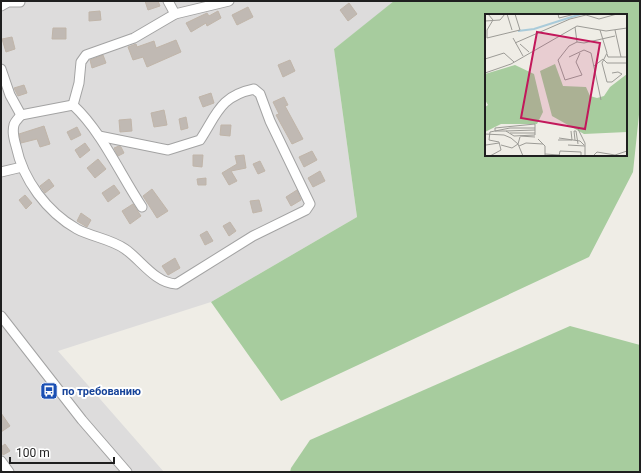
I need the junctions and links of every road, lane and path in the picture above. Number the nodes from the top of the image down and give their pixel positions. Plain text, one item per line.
1 (168, 1) edge
2 (229, 1) edge
3 (20, 2) dead end
4 (1, 6) edge
5 (175, 14) junction
6 (1, 69) edge
7 (73, 105) junction
8 (21, 115) junction
9 (99, 136) junction
10 (22, 167) junction
11 (1, 172) edge
12 (142, 207) dead end
13 (1, 316) edge
14 (1, 461) edge
15 (9, 472) edge
16 (127, 472) edge

1 - 5 street
2 - 5 street
3 - 4 street
5 - 7 street
6 - 8 street
7 - 8 street
7 - 9 street
8 - 10 street
9 - 10 street
9 - 12 street
10 - 11 street
13 - 16 street
14 - 15 street

